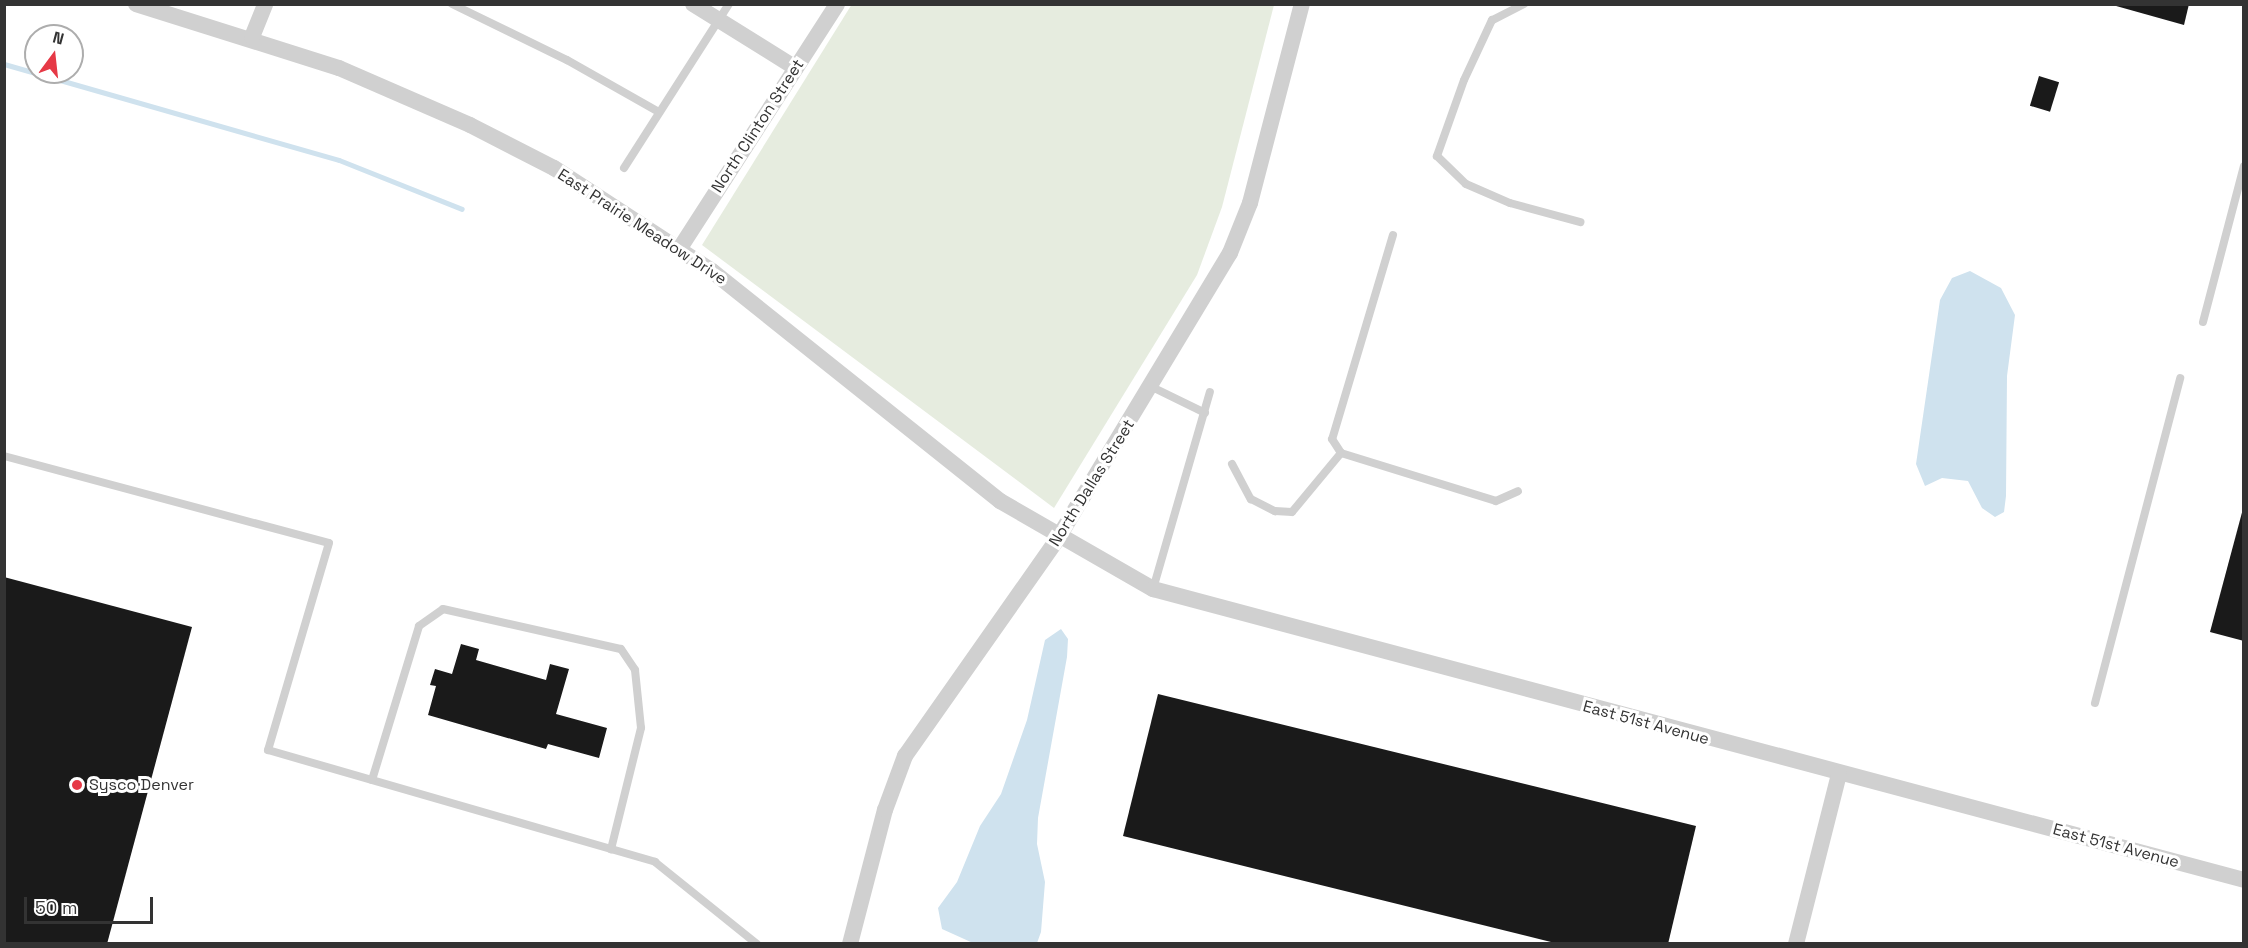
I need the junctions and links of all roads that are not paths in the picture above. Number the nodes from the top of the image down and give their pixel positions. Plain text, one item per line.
1 (136, 4) edge
2 (264, 4) edge
3 (452, 4) edge
4 (693, 4) edge
5 (729, 4) edge
6 (837, 4) edge
7 (1302, 4) edge
8 (1524, 4) edge
9 (718, 20) junction
10 (252, 38) junction
11 (796, 68) junction
12 (659, 112) junction
13 (2244, 166) edge
14 (624, 168) dead end
15 (1580, 222) dead end
16 (1393, 235) dead end
17 (680, 248) junction
18 (2203, 322) dead end
19 (2180, 378) dead end
20 (1152, 387) junction
21 (1210, 392) dead end
22 (1204, 413) junction
23 (1341, 453) junction
24 (4, 456) edge
25 (1232, 464) dead end
26 (1518, 491) dead end
27 (1058, 538) junction
28 (1153, 590) junction
29 (2095, 703) dead end
30 (1839, 774) junction
31 (372, 780) junction
32 (611, 849) junction
33 (2244, 880) edge
34 (757, 944) edge
35 (850, 944) edge
36 (1796, 944) edge

1 - 10 street, East Prairie Meadow Drive
2 - 10 street
3 - 12 lane
4 - 9 street
5 - 9 lane
6 - 11 street, North Clinton Street
7 - 20 street, North Dallas Street
8 - 15 lane
9 - 11 street
9 - 12 lane
10 - 17 street, East Prairie Meadow Drive
11 - 17 street, North Clinton Street
12 - 14 lane
13 - 18 lane
16 - 23 lane
17 - 27 street, East Prairie Meadow Drive
19 - 29 lane
20 - 22 lane
20 - 27 street, North Dallas Street
21 - 22 lane
22 - 28 lane
23 - 25 lane
23 - 26 lane
24 - 31 lane
27 - 28 street, East 51st Avenue
27 - 35 street, North Dallas Street
28 - 30 street, East 51st Avenue
30 - 33 street, East 51st Avenue
30 - 36 street
31 - 32 lane
31 - 32 lane
32 - 34 lane

